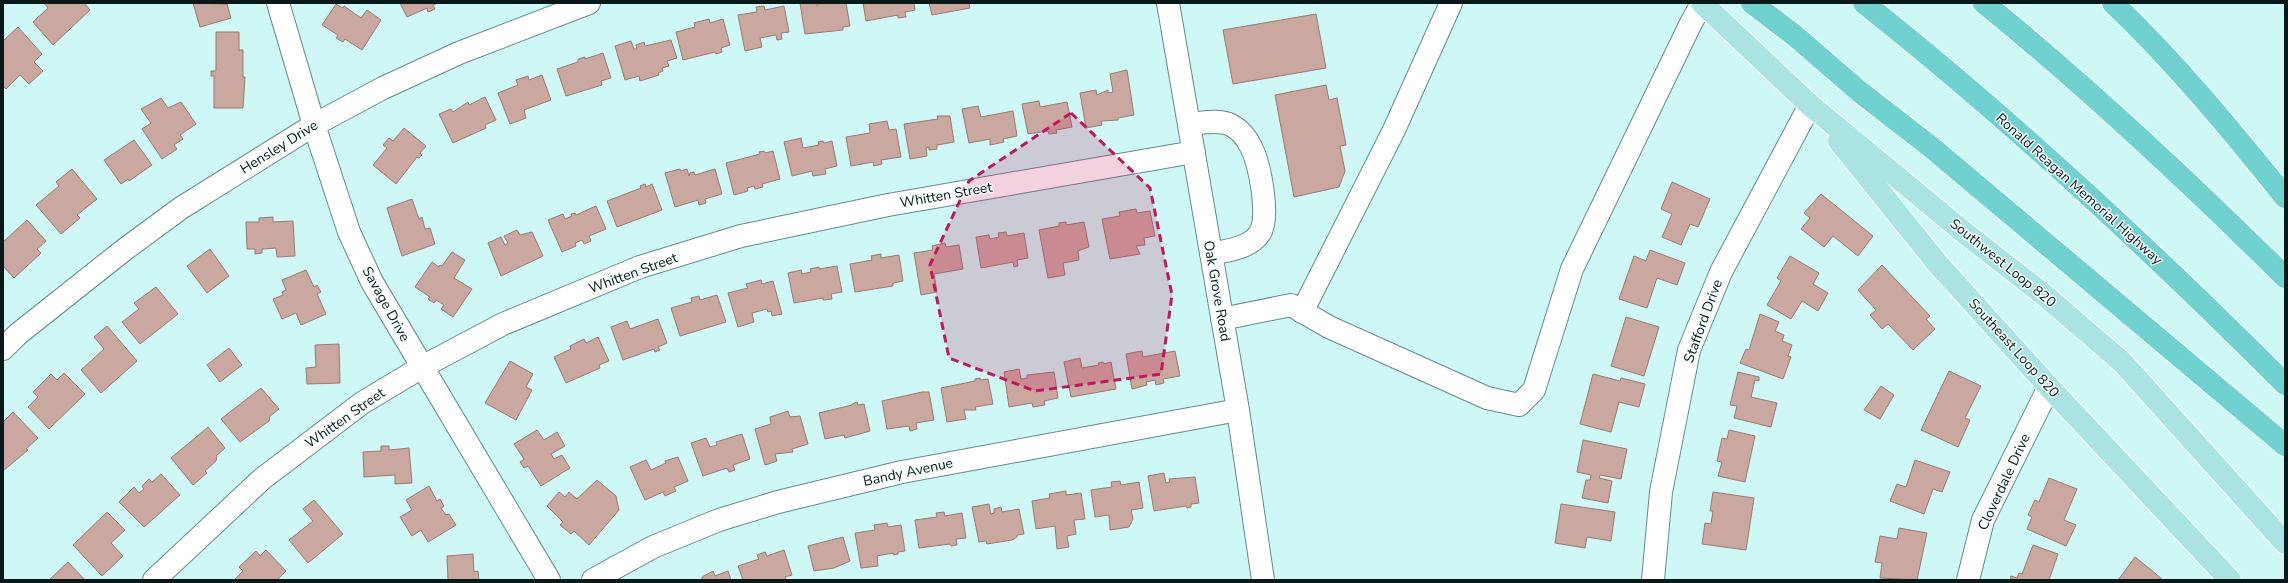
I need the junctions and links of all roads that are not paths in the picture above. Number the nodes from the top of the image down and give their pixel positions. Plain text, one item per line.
1 (278, 3) edge
2 (590, 3) edge
3 (1168, 3) edge
4 (1450, 3) edge
5 (1702, 3) edge
6 (1752, 3) edge
7 (1864, 3) edge
8 (1984, 3) edge
9 (2113, 3) edge
10 (1810, 105) junction
11 (1189, 124) junction
12 (314, 125) junction
13 (1194, 152) junction
14 (2285, 197) edge
15 (1211, 254) junction
16 (2285, 277) edge
17 (1302, 312) junction
18 (1222, 319) junction
19 (3, 349) edge
20 (422, 367) junction
21 (2285, 384) edge
22 (2049, 387) junction
23 (1238, 410) junction
24 (2281, 441) edge
25 (2283, 540) edge
26 (154, 580) edge
27 (549, 580) edge
28 (593, 580) edge
29 (1263, 580) edge
30 (1653, 580) edge
31 (1968, 580) edge
32 (2230, 580) edge

1 - 12 street, Savage Drive
2 - 12 street, Hensley Drive
3 - 11 street, Oak Grove Road
4 - 17 street
5 - 10 main road, Southwest Loop 820
5 - 17 street
6 - 24 highway
7 - 21 highway, Ronald Reagan Memorial Highway
8 - 16 highway
9 - 14 highway
10 - 22 main road, Southeast Loop 820
10 - 25 main road, Southwest Loop 820
10 - 30 street, Stafford Drive
11 - 13 street, Oak Grove Road
11 - 15 street
12 - 19 street, Hensley Drive
12 - 20 street, Savage Drive
13 - 15 street, Oak Grove Road
13 - 20 street, Whitten Street
15 - 18 street, Oak Grove Road
17 - 18 street
18 - 23 street, Oak Grove Road
20 - 26 street, Whitten Street
20 - 27 street, Savage Drive
22 - 31 street, Cloverdale Drive
22 - 32 main road, Southeast Loop 820
23 - 28 street, Bandy Avenue
23 - 29 street, Oak Grove Road

